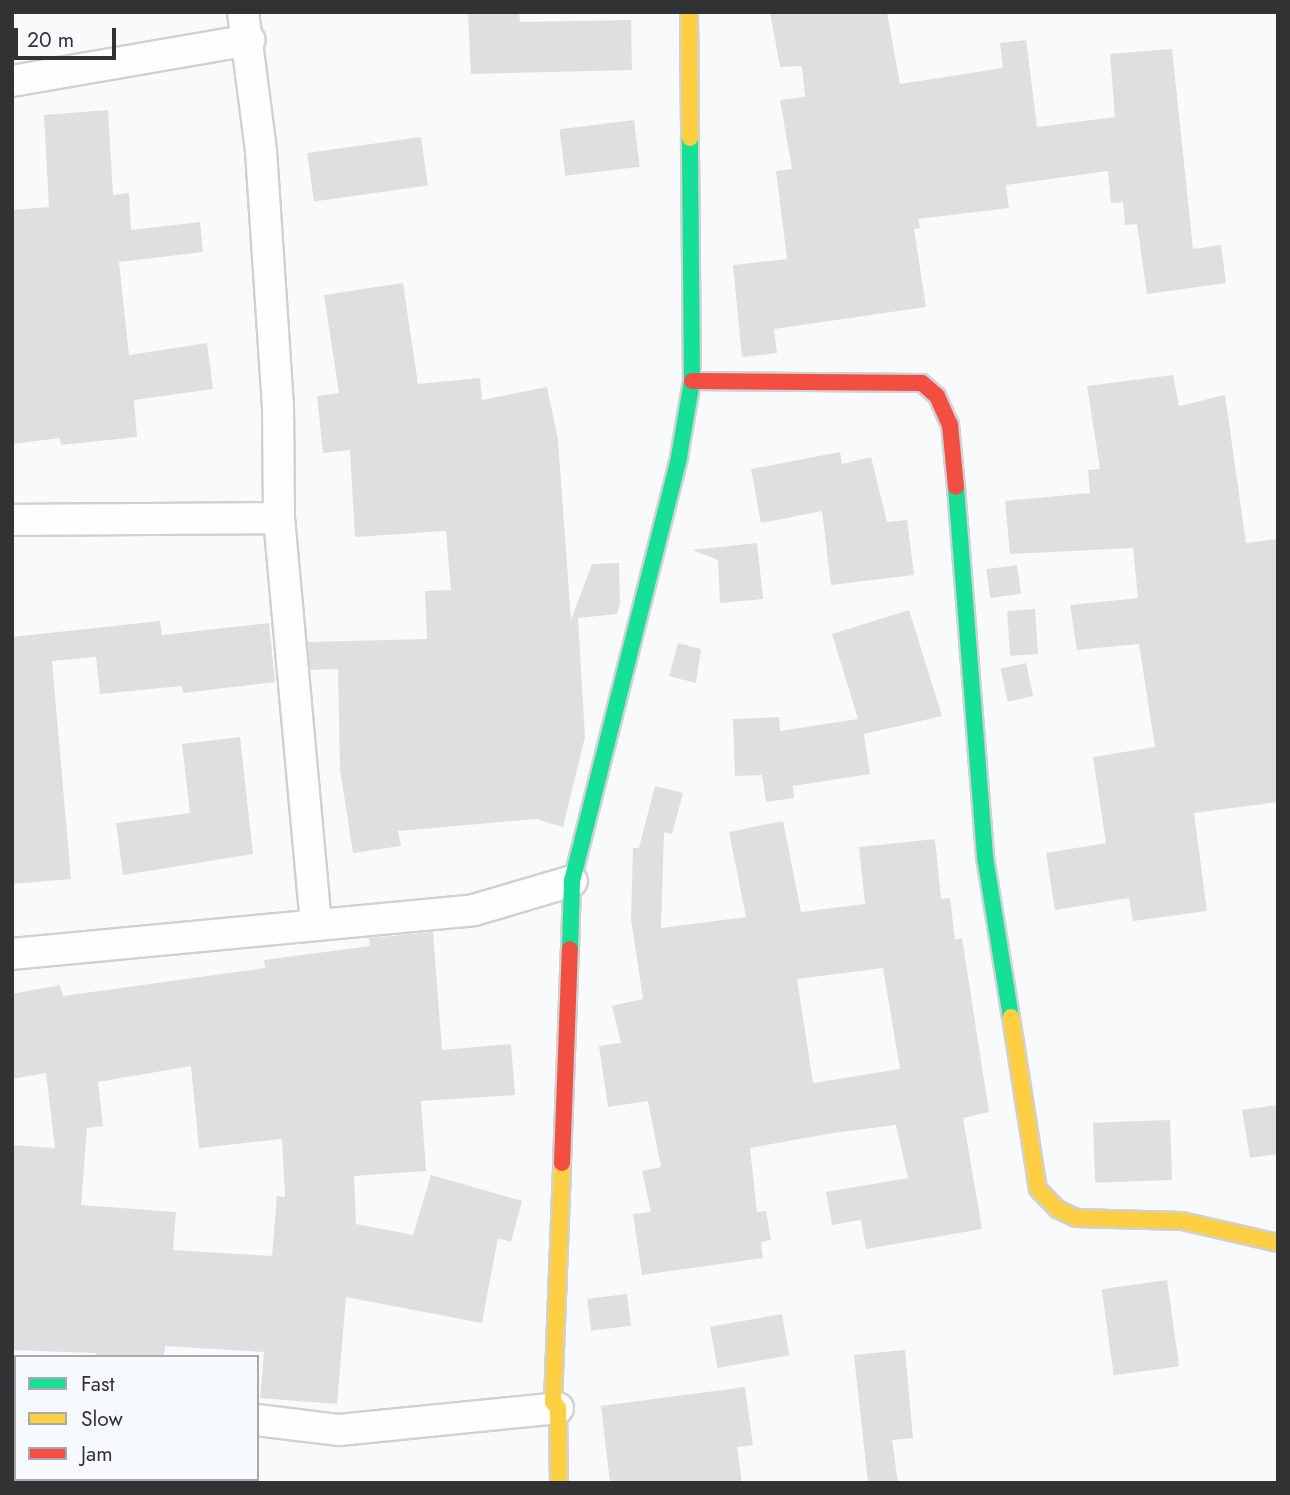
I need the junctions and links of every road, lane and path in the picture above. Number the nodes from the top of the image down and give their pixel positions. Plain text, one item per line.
1 (689, 12) edge
2 (246, 26) edge
3 (12, 81) edge
4 (692, 381) junction
5 (279, 518) junction
6 (12, 520) edge
7 (572, 881) junction
8 (316, 924) junction
9 (12, 954) edge
10 (1278, 1243) edge
11 (558, 1408) junction
12 (259, 1420) edge
13 (559, 1483) edge

1 - 4 street
2 - 3 street
2 - 5 street
4 - 7 street
4 - 10 street
5 - 6 street
5 - 8 street
7 - 8 street
7 - 11 street
8 - 9 street
11 - 12 street
11 - 13 street

